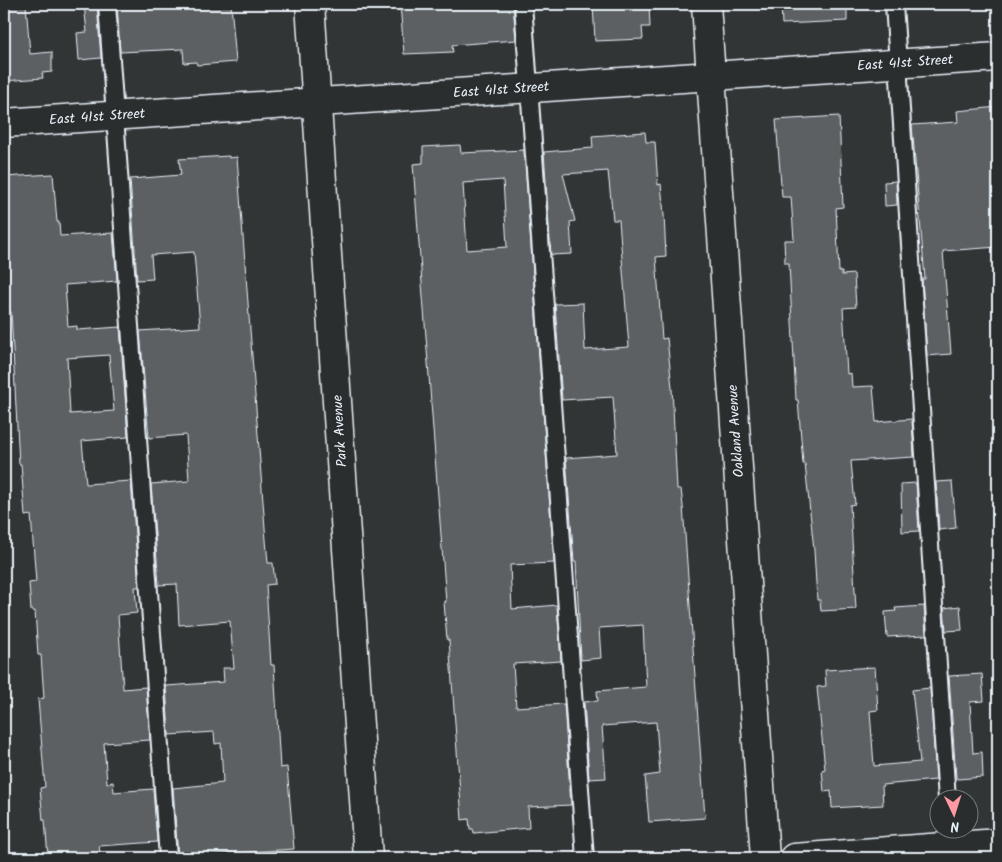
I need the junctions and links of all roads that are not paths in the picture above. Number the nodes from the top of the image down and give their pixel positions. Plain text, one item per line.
1 (106, 4) edge
2 (310, 4) edge
3 (523, 4) edge
4 (706, 4) edge
5 (894, 4) edge
6 (998, 56) edge
7 (899, 63) junction
8 (711, 76) junction
9 (528, 88) junction
10 (317, 103) junction
11 (114, 116) junction
12 (4, 123) edge
13 (946, 790) edge
14 (998, 843) edge
15 (950, 845) edge
16 (168, 858) edge
17 (368, 858) edge
18 (585, 858) edge
19 (765, 858) edge
20 (794, 858) edge

1 - 11 lane
2 - 10 street, Park Avenue
3 - 9 lane
4 - 8 street, Oakland Avenue
5 - 7 lane
6 - 7 street, East 41st Street
7 - 8 street, East 41st Street
7 - 13 lane
8 - 9 street, East 41st Street
8 - 19 street, Oakland Avenue
9 - 10 street, East 41st Street
9 - 18 lane
10 - 11 street, East 41st Street
10 - 17 street, Park Avenue
11 - 12 street, East 41st Street
11 - 16 lane
14 - 15 street
15 - 20 street

